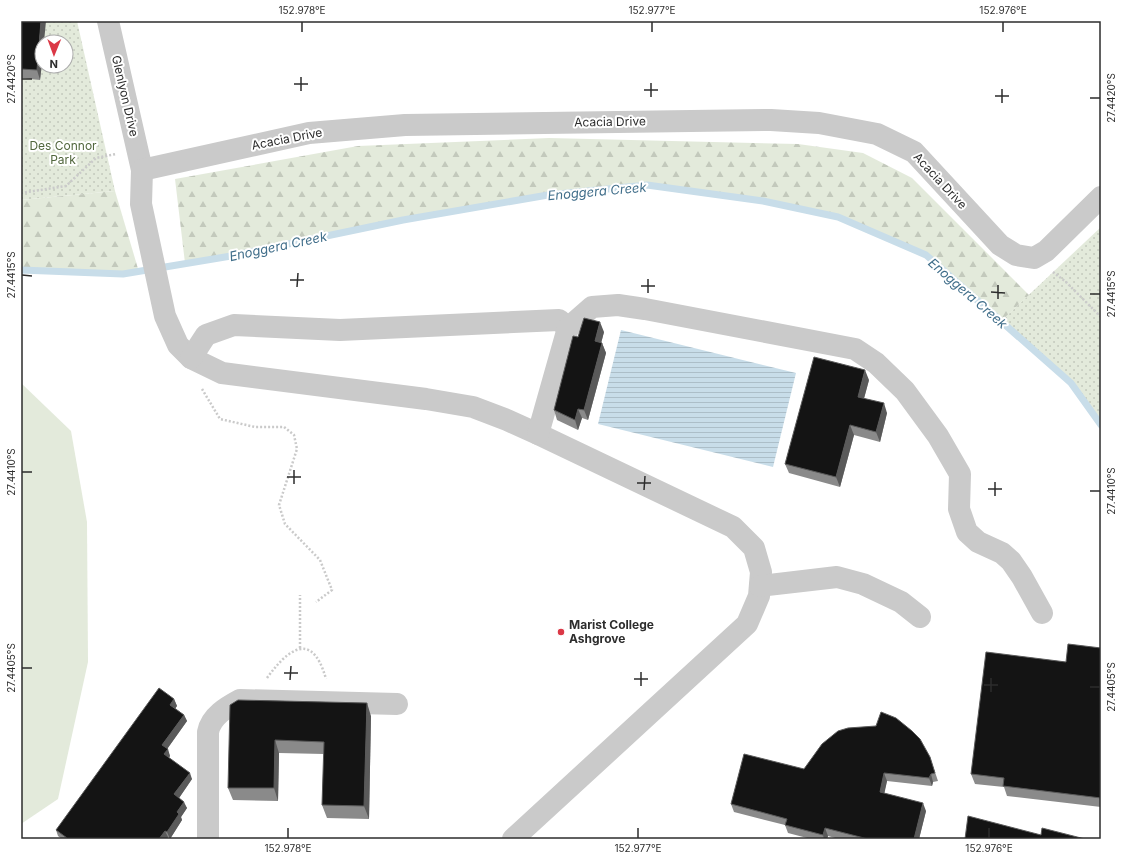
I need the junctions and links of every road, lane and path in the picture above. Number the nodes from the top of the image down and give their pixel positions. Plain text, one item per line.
1 (108, 21) edge
2 (142, 170) junction
3 (21, 193) edge
4 (1101, 197) edge
5 (1034, 258) junction
6 (1101, 317) edge
7 (568, 328) junction
8 (190, 358) junction
9 (198, 384) dead end
10 (538, 434) junction
11 (760, 586) junction
12 (300, 595) dead end
13 (316, 602) dead end
14 (1042, 613) dead end
15 (920, 617) dead end
16 (300, 648) junction
17 (264, 700) junction
18 (326, 702) junction
19 (397, 704) dead end
20 (208, 839) edge
21 (513, 839) edge

1 - 2 street, Glenlyon Drive
2 - 3 path
2 - 5 street, Acacia Drive
2 - 8 street, Glenlyon Drive
4 - 5 street
5 - 6 path
7 - 8 street
7 - 10 street
7 - 14 street
8 - 10 street
9 - 13 path
10 - 11 street
11 - 15 street
11 - 21 street
12 - 16 path
16 - 17 path
16 - 18 path
17 - 18 street
17 - 20 street
18 - 19 street

